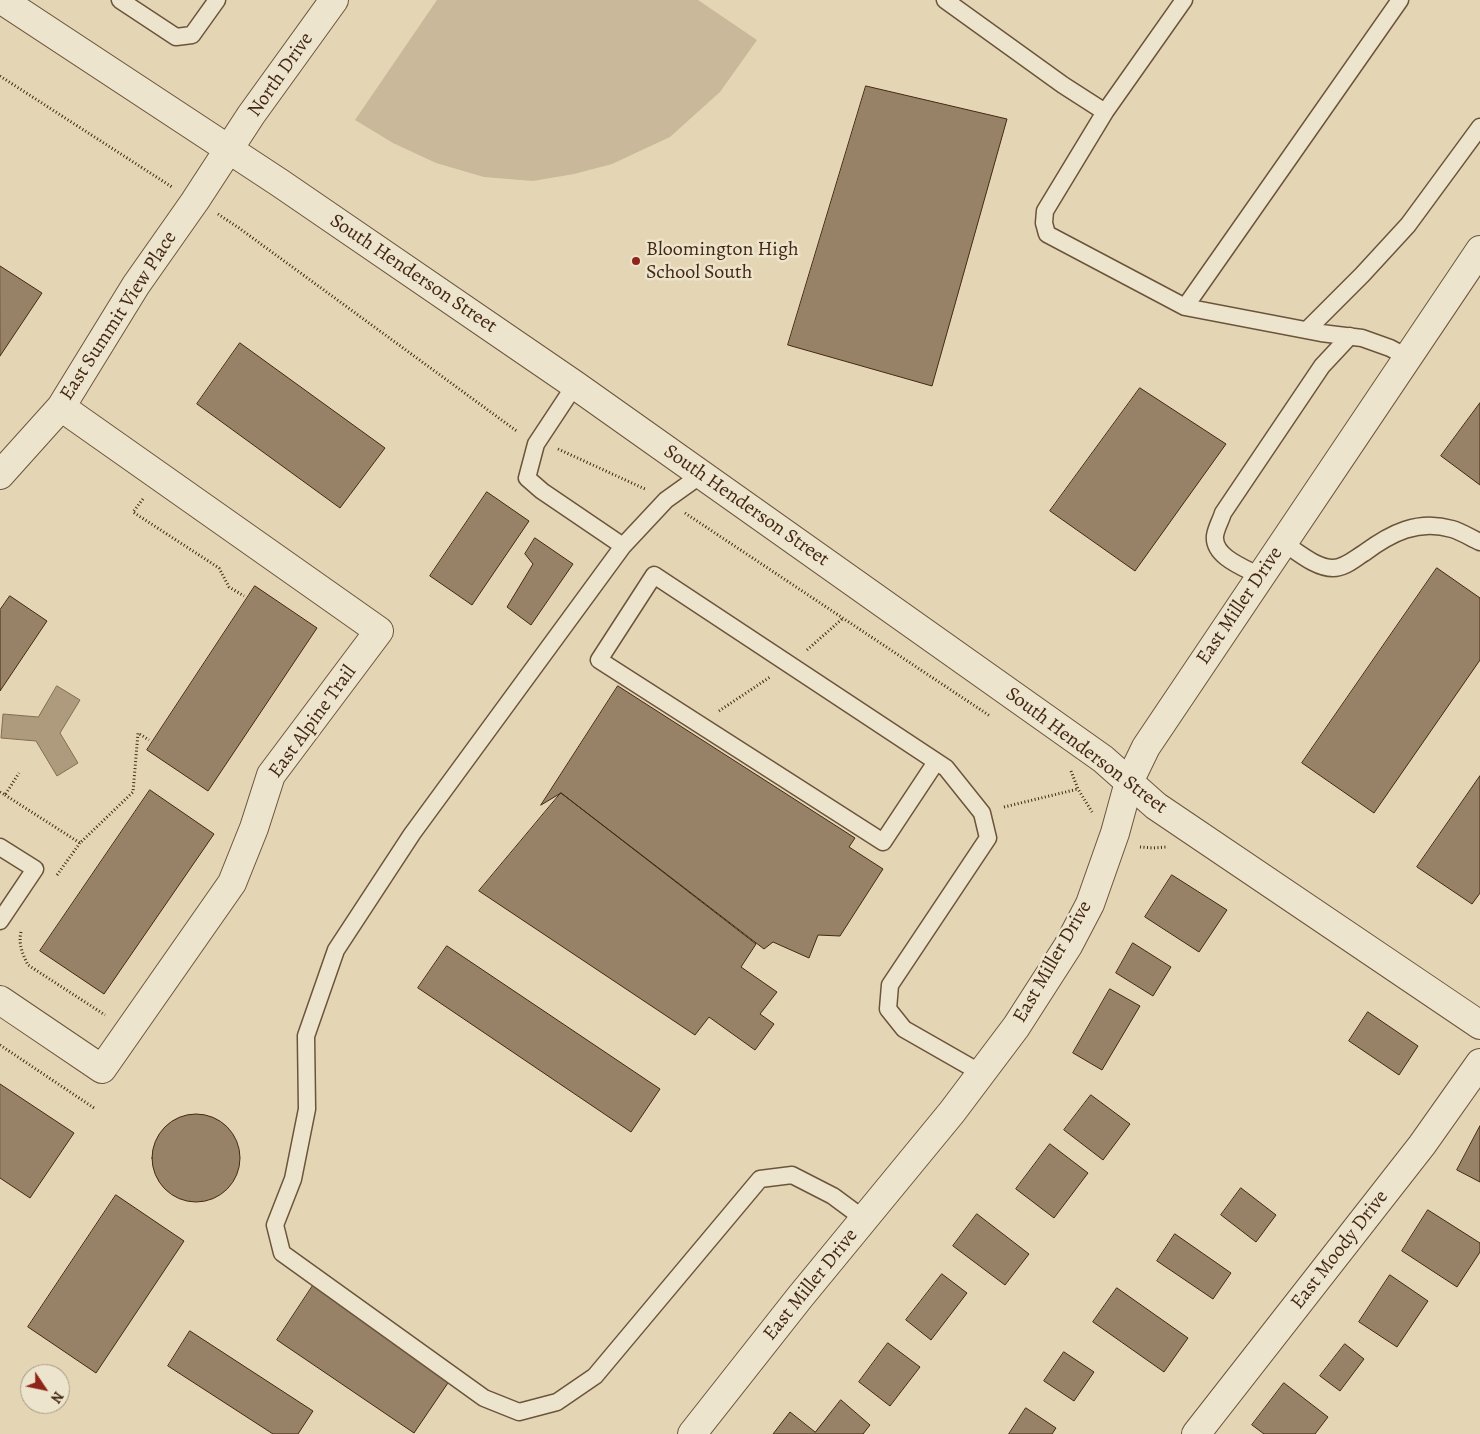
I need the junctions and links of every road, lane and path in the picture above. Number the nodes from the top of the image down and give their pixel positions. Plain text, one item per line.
1 (2, 0) edge
2 (120, 0) edge
3 (217, 0) edge
4 (334, 0) edge
5 (944, 0) edge
6 (1184, 0) edge
7 (1400, 0) edge
8 (0, 76) edge
9 (1105, 112) junction
10 (1480, 127) edge
11 (228, 150) junction
12 (162, 181) dead end
13 (1480, 250) edge
14 (1185, 307) junction
15 (1307, 330) junction
16 (1350, 336) junction
17 (1407, 357) junction
18 (576, 385) junction
19 (61, 407) junction
20 (0, 475) edge
21 (701, 475) junction
22 (160, 476) junction
23 (1282, 542) junction
24 (1480, 542) edge
25 (623, 546) junction
26 (1260, 576) junction
27 (244, 596) dead end
28 (149, 740) dead end
29 (936, 762) junction
30 (20, 773) dead end
31 (1129, 782) junction
32 (1078, 789) dead end
33 (0, 792) edge
34 (5, 795) junction
35 (982, 812) junction
36 (80, 843) junction
37 (0, 847) edge
38 (57, 875) dead end
39 (0, 921) edge
40 (22, 924) dead end
41 (0, 1000) edge
42 (109, 1018) dead end
43 (1480, 1024) edge
44 (0, 1045) edge
45 (1480, 1063) edge
46 (981, 1073) junction
47 (94, 1108) dead end
48 (864, 1219) junction
49 (692, 1434) edge
50 (1196, 1434) edge

1 - 11 street, South Henderson Street
2 - 3 lane
4 - 11 street, North Drive
5 - 9 lane
6 - 9 lane
7 - 14 lane
8 - 12 path
9 - 14 lane
10 - 15 lane
11 - 18 street, South Henderson Street
11 - 19 street, East Summit View Place
13 - 17 street, East Miller Drive
14 - 15 lane
15 - 16 lane
16 - 17 lane
16 - 26 lane
17 - 23 street, East Miller Drive
18 - 21 street, South Henderson Street
18 - 25 lane
19 - 20 street, East Summit View Place
19 - 22 street, East Alpine Trail
21 - 25 lane
21 - 31 street, South Henderson Street
22 - 27 path
22 - 41 street, East Alpine Trail
23 - 24 lane
23 - 26 street, East Miller Drive
25 - 48 lane
26 - 31 street, East Miller Drive
28 - 36 path
29 - 29 lane
29 - 35 lane
30 - 34 path
31 - 43 street, South Henderson Street
31 - 46 street, East Miller Drive
32 - 35 path
33 - 34 path
34 - 36 path
35 - 46 lane
36 - 38 path
37 - 39 lane
40 - 42 path
44 - 47 path
45 - 50 street, East Moody Drive
46 - 48 street, East Miller Drive
48 - 49 street, East Miller Drive

